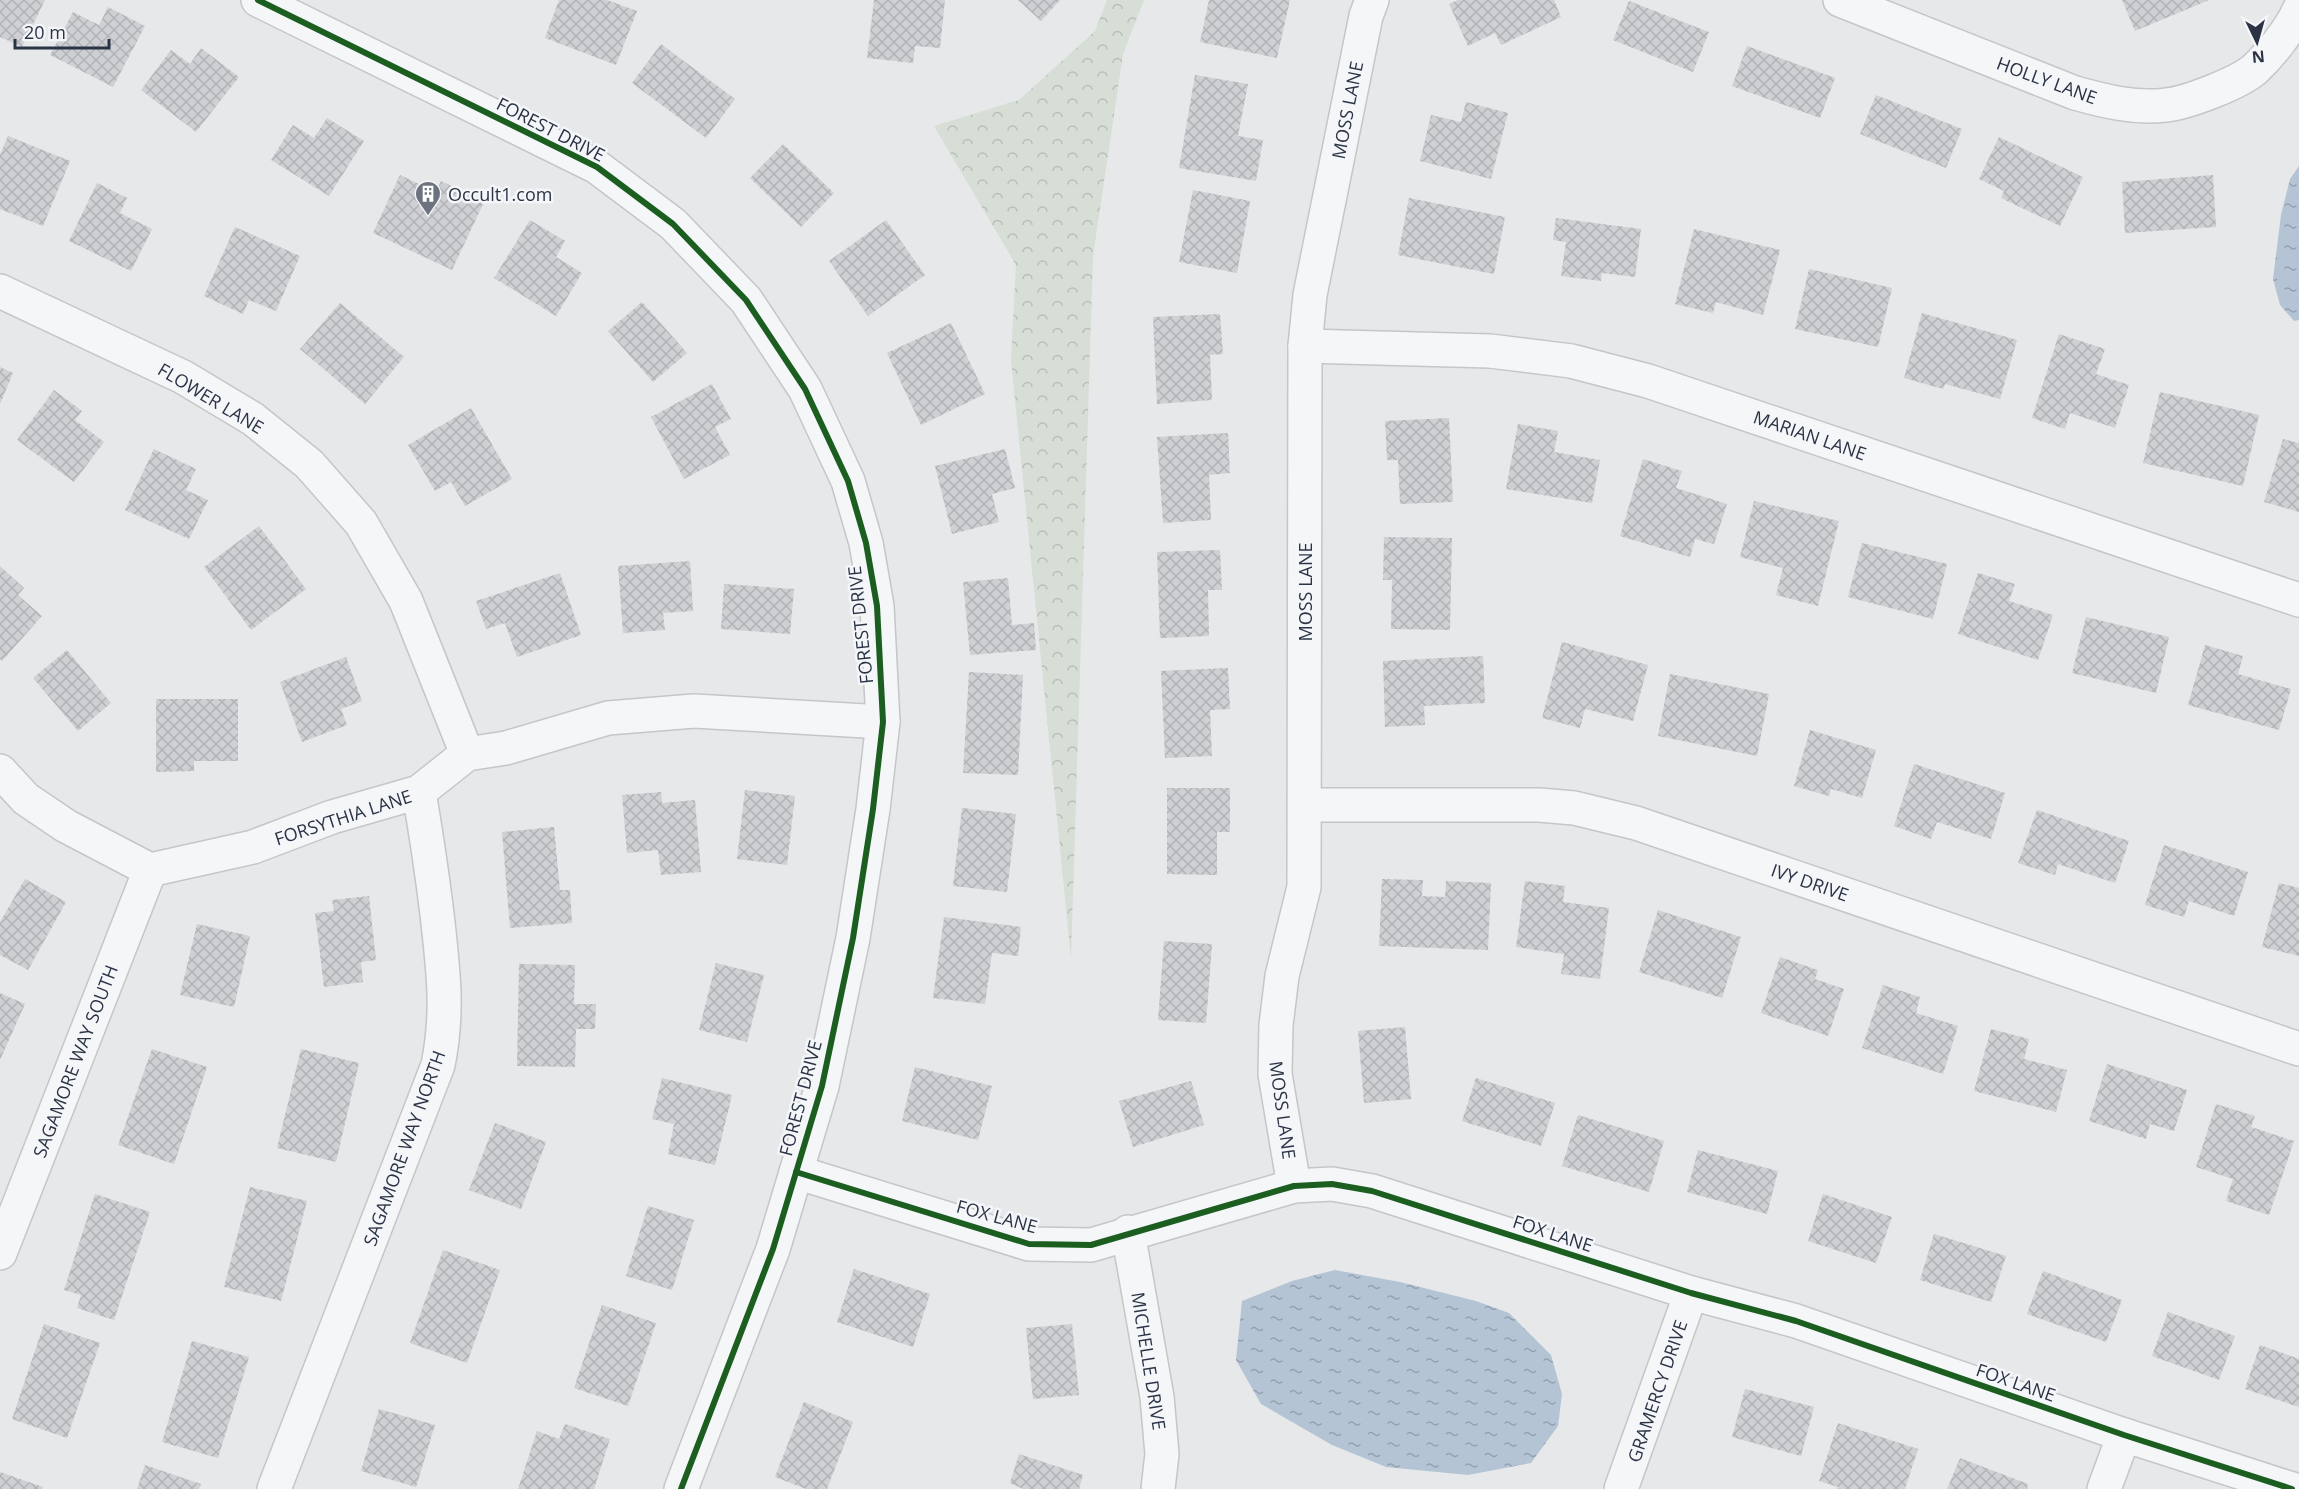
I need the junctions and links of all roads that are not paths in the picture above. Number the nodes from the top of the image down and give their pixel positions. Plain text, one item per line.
1 (258, 0) edge
2 (1372, 0) edge
3 (1840, 0) edge
4 (291, 7) edge
5 (2299, 10) edge
6 (0, 291) edge
7 (1305, 346) junction
8 (2299, 600) edge
9 (883, 722) junction
10 (467, 754) junction
11 (0, 771) edge
12 (419, 792) junction
13 (1305, 805) junction
14 (150, 870) junction
15 (2299, 1049) edge
16 (796, 1172) junction
17 (1294, 1186) junction
18 (1128, 1232) junction
19 (0, 1253) edge
20 (1691, 1293) junction
21 (2124, 1435) junction
22 (274, 1489) edge
23 (681, 1489) edge
24 (1158, 1489) edge
25 (1621, 1489) edge
26 (2104, 1489) edge
27 (2292, 1489) edge

1 - 4 street, FOREST DRIVE
2 - 7 street, MOSS LANE
3 - 5 street, HOLLY LANE
4 - 9 street, FOREST DRIVE
6 - 10 street, FLOWER LANE
7 - 8 street, MARIAN LANE
7 - 13 street, MOSS LANE
9 - 10 street, FORSYTHIA LANE
9 - 16 street, FOREST DRIVE
10 - 12 street, FORSYTHIA LANE
11 - 14 street
12 - 14 street, FORSYTHIA LANE
12 - 22 street, SAGAMORE WAY NORTH
13 - 15 street, IVY DRIVE
13 - 17 street, MOSS LANE
14 - 19 street, SAGAMORE WAY SOUTH
16 - 18 street, FOX LANE
16 - 23 street, FOREST DRIVE
17 - 18 street, FOX LANE
17 - 20 street, FOX LANE
18 - 24 street, MICHELLE DRIVE
20 - 21 street, FOX LANE
20 - 25 street, GRAMERCY DRIVE
21 - 26 street
21 - 27 street, FOX LANE

